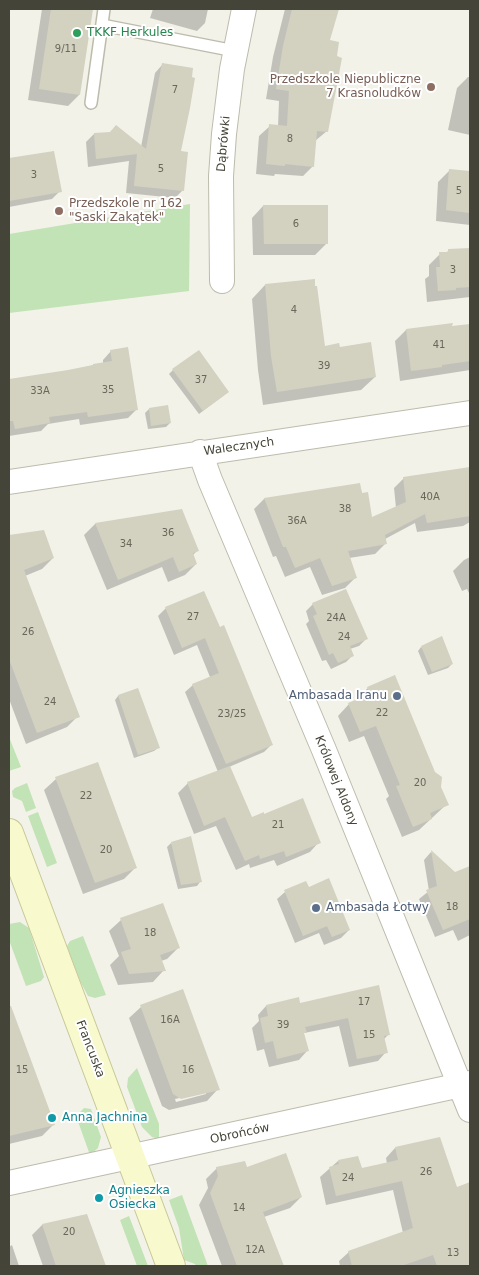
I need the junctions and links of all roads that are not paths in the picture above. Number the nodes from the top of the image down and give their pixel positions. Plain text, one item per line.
1 (104, 9) edge
2 (244, 9) edge
3 (102, 25) junction
4 (236, 50) junction
5 (91, 102) dead end
6 (222, 281) dead end
7 (470, 413) edge
8 (200, 452) junction
9 (9, 482) edge
10 (9, 832) edge
11 (465, 1084) edge
12 (470, 1110) edge
13 (131, 1157) junction
14 (9, 1184) edge
15 (171, 1266) edge

1 - 3 lane
2 - 4 street, Dąbrówki
3 - 4 lane
3 - 5 lane
4 - 6 street, Dąbrówki
7 - 8 street, Walecznych
8 - 9 street, Walecznych
8 - 11 street, Królowej Aldony
10 - 13 street, Francuska
11 - 12 street, Królowej Aldony
11 - 13 street, Obrońców
13 - 14 street, Obrońców
13 - 15 street, Francuska

